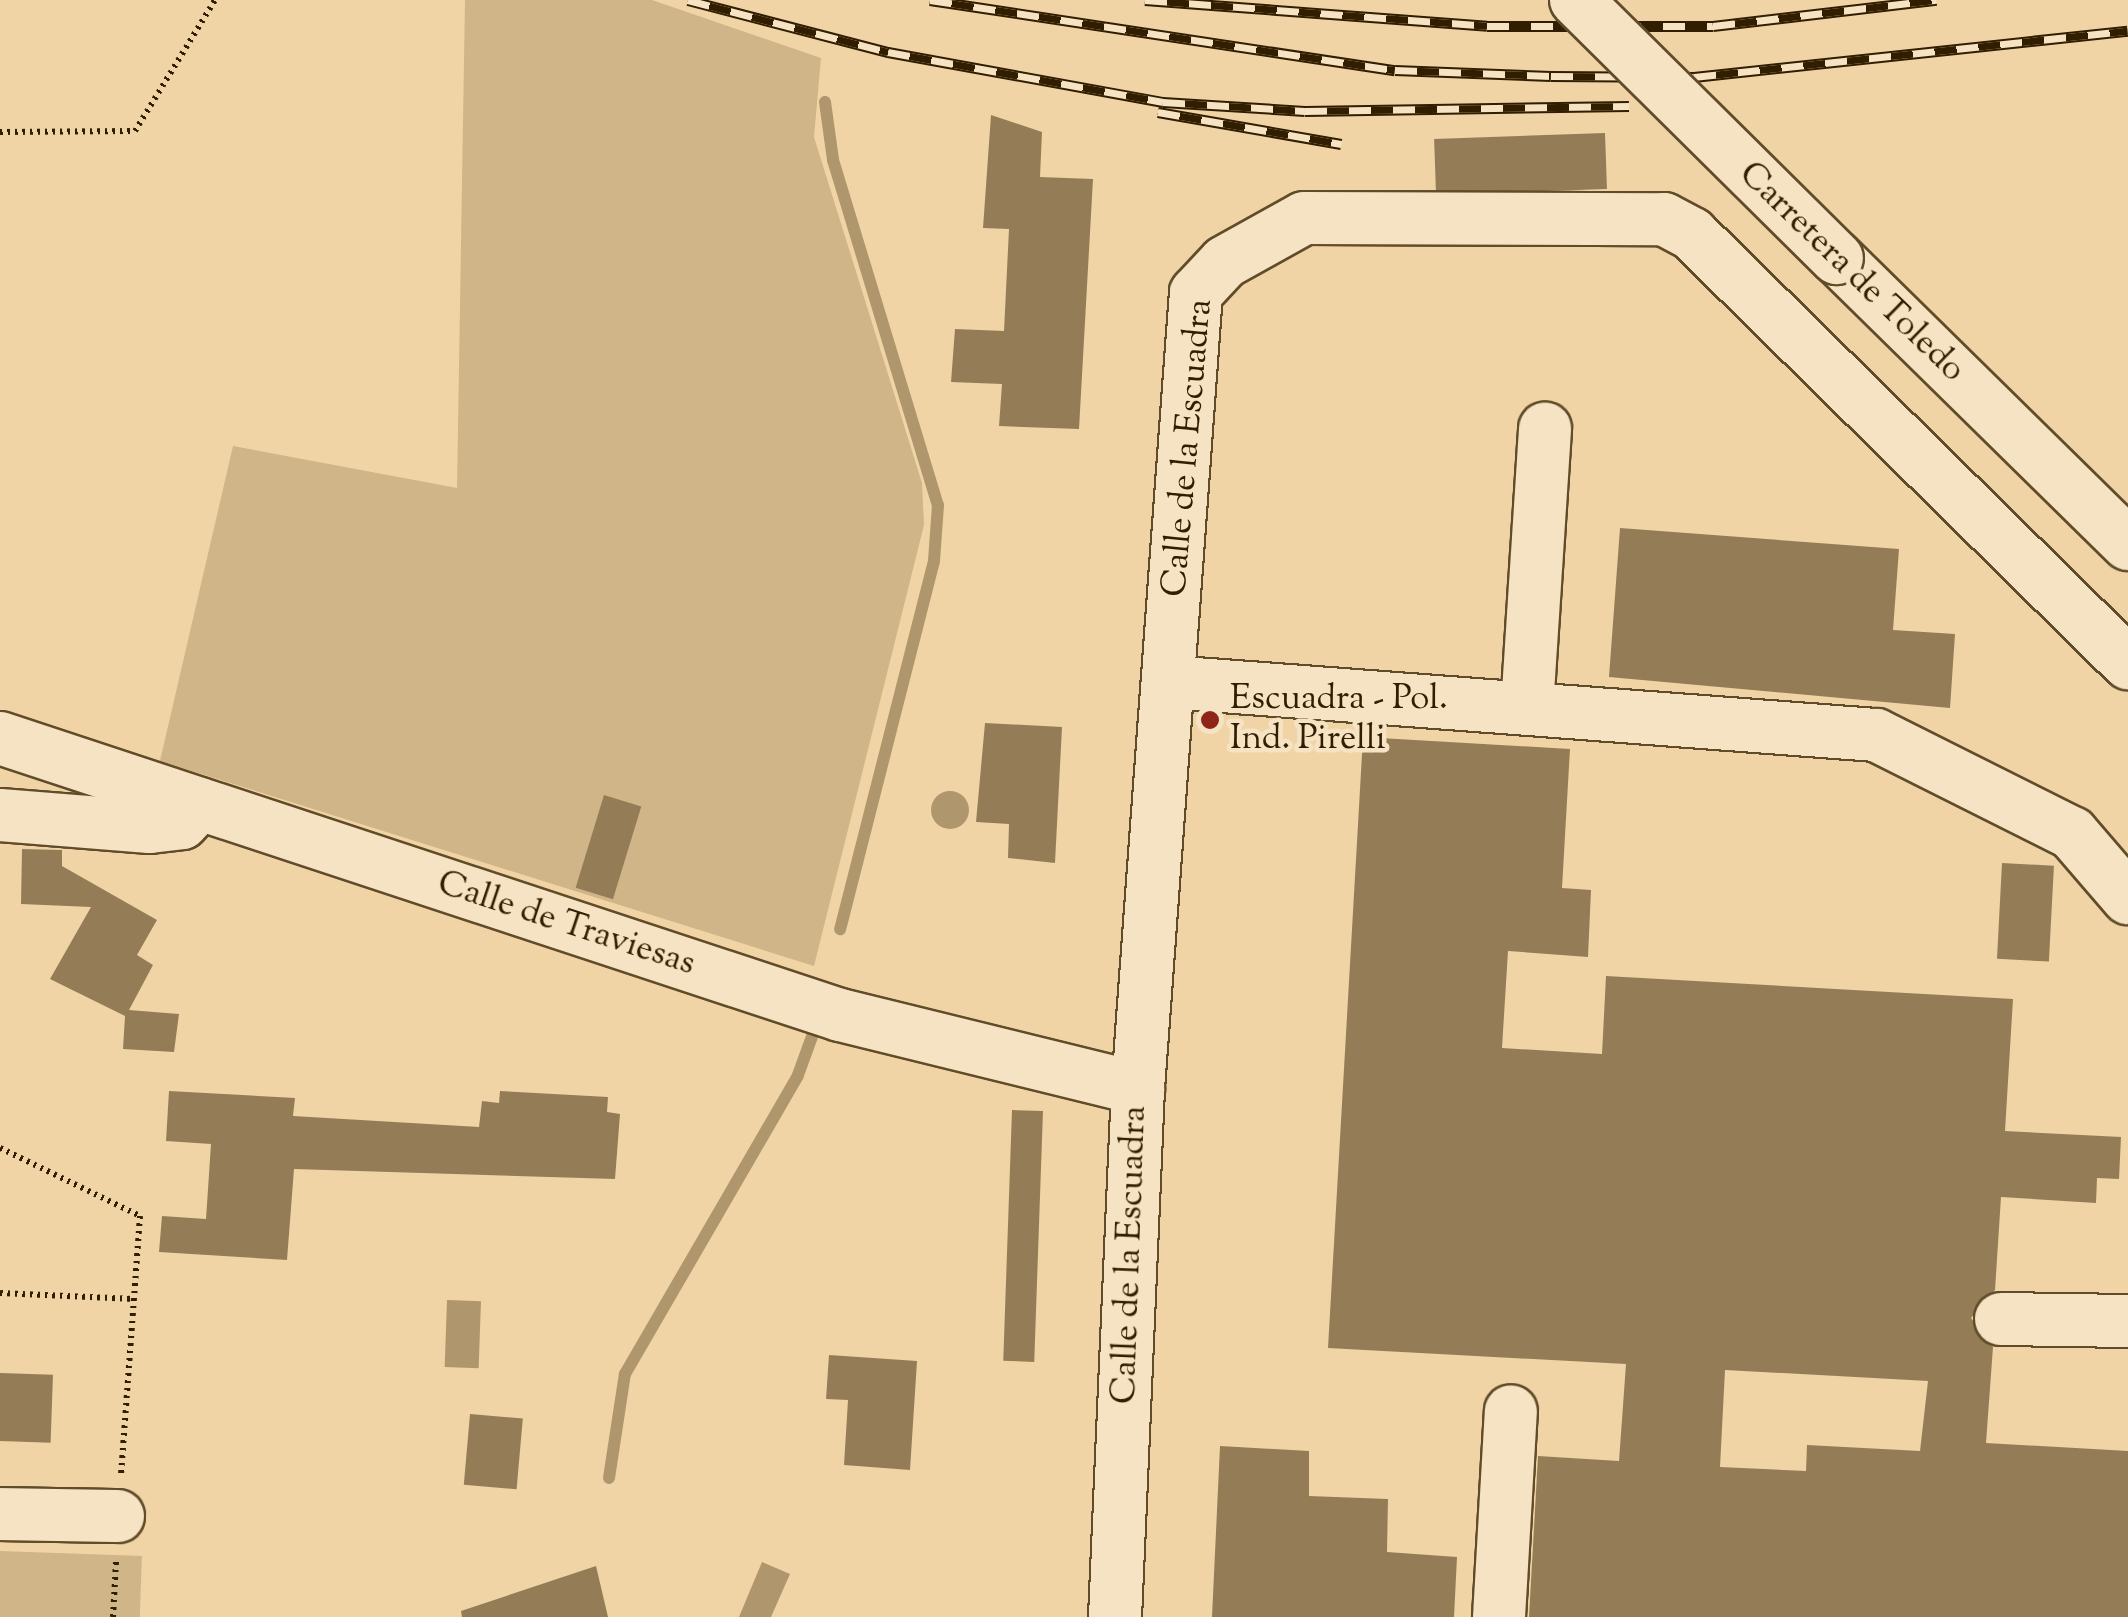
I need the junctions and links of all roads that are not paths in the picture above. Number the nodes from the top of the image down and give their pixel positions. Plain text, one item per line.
1 (1576, 0) edge
2 (1545, 429) dead end
3 (2128, 544) edge
4 (2128, 663) edge
5 (1169, 682) junction
6 (1527, 708) junction
7 (0, 738) edge
8 (200, 804) junction
9 (0, 815) edge
10 (2128, 898) edge
11 (1138, 1088) junction
12 (2001, 1318) dead end
13 (2128, 1321) edge
14 (1511, 1411) dead end
15 (0, 1514) edge
16 (118, 1516) road end
17 (1115, 1617) edge
18 (1498, 1617) edge

1 - 3 street, Carretera de Toledo, bridge
2 - 6 street
4 - 5 street, Calle de la Escuadra
5 - 6 street
5 - 11 street, Calle de la Escuadra
6 - 10 street
7 - 8 street, Calle de Traviesas
8 - 9 street
8 - 11 street, Calle de Traviesas
11 - 17 street, Calle de la Escuadra
12 - 13 street
14 - 18 street
15 - 16 street

